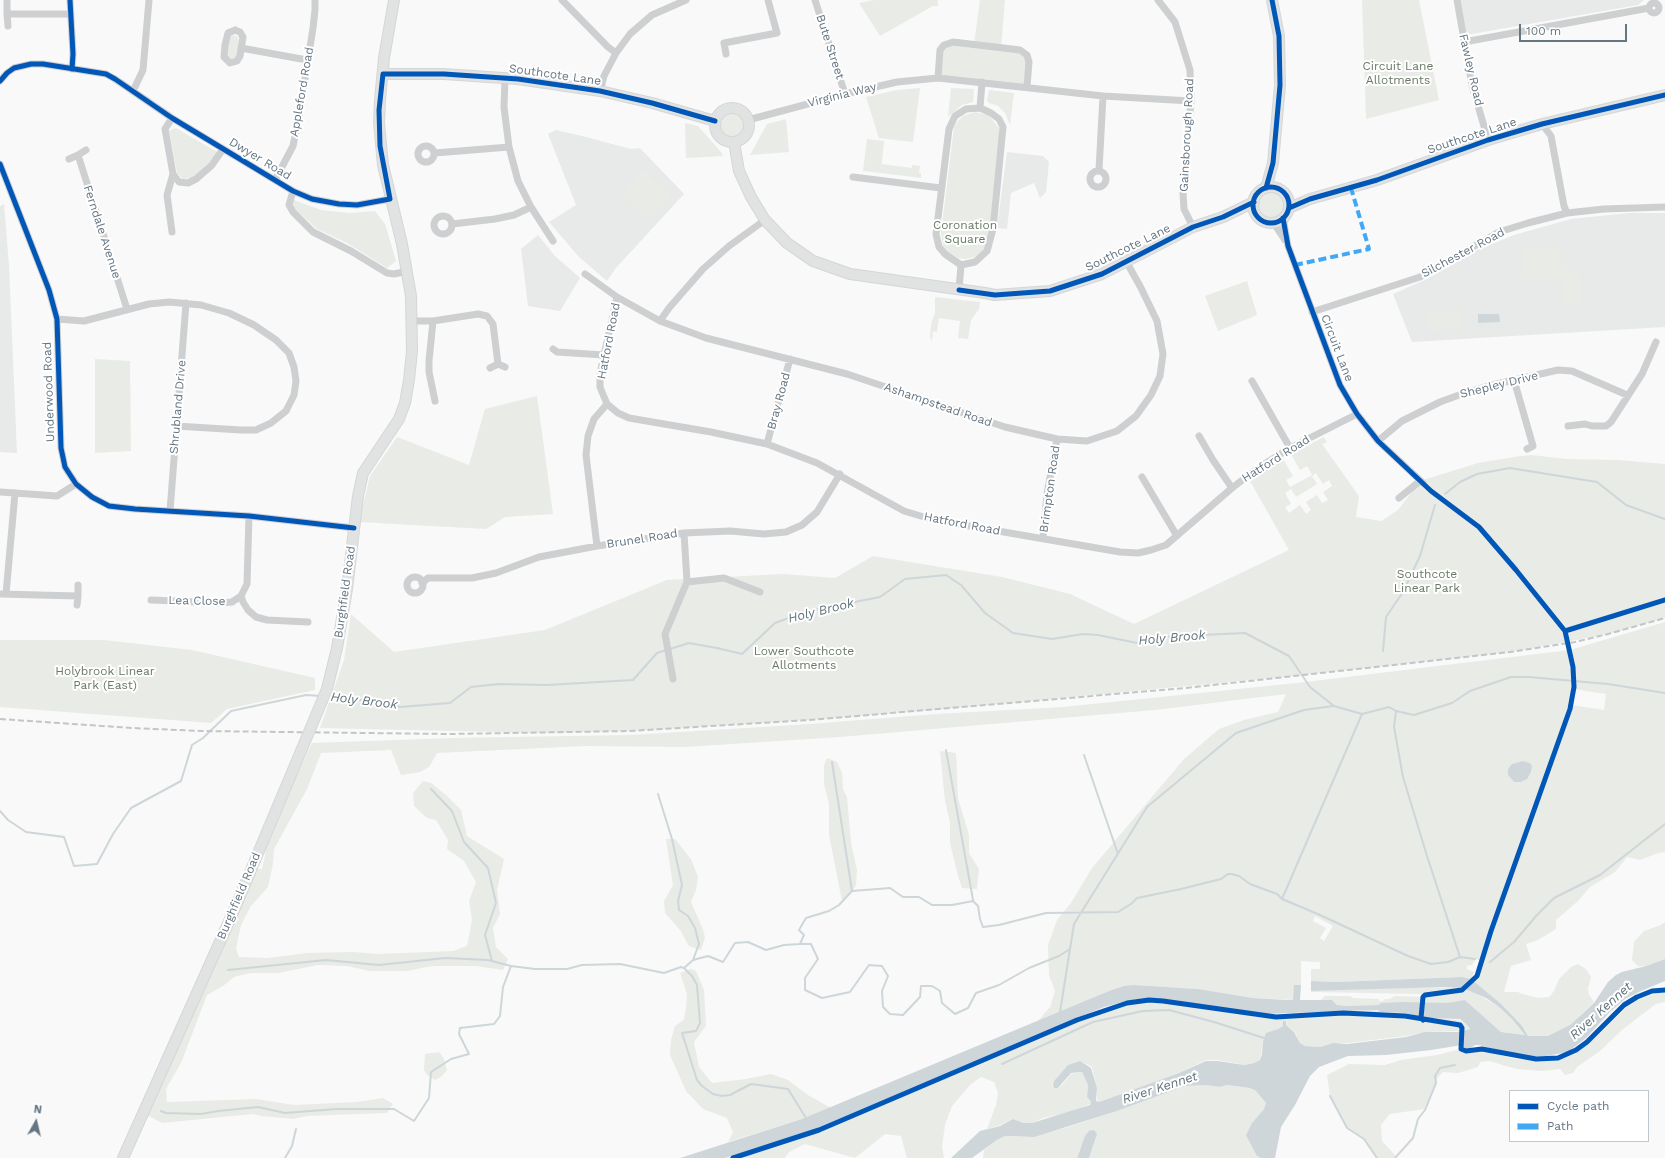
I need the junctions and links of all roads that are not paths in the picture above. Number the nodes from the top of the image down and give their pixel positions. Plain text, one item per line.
1 (7, 0) edge
2 (70, 0) edge
3 (149, 0) edge
4 (315, 0) edge
5 (394, 0) edge
6 (562, 0) edge
7 (686, 0) edge
8 (768, 0) edge
9 (815, 0) edge
10 (1158, 0) edge
11 (1272, 0) edge
12 (1457, 0) edge
13 (1649, 8) dead end
14 (7, 14) junction
15 (70, 14) junction
16 (8, 26) dead end
17 (1464, 42) junction
18 (241, 48) dead end
19 (616, 53) junction
20 (726, 54) dead end
21 (307, 60) junction
22 (72, 69) junction
23 (383, 74) junction
24 (505, 78) junction
25 (938, 78) junction
26 (0, 81) edge
27 (982, 82) junction
28 (1027, 87) junction
29 (133, 91) junction
30 (600, 91) junction
31 (845, 94) junction
32 (1665, 95) edge
33 (1103, 96) junction
34 (1191, 101) junction
35 (980, 108) junction
36 (172, 118) junction
37 (748, 120) junction
38 (715, 121) junction
39 (1542, 124) junction
40 (1488, 140) junction
41 (734, 142) junction
42 (509, 146) junction
43 (223, 149) junction
44 (86, 150) dead end
45 (435, 154) dead end
46 (78, 155) junction
47 (69, 159) dead end
48 (1273, 163) junction
49 (0, 164) edge
50 (1099, 170) dead end
51 (173, 174) junction
52 (853, 177) dead end
53 (275, 180) junction
54 (942, 188) junction
55 (1266, 188) junction
56 (1278, 188) junction
57 (293, 191) junction
58 (390, 199) junction
59 (1254, 202) junction
60 (1289, 203) junction
61 (531, 207) junction
62 (1665, 207) edge
63 (1567, 213) junction
64 (1256, 214) junction
65 (1223, 217) junction
66 (1283, 218) junction
67 (765, 220) junction
68 (1273, 222) junction
69 (452, 224) dead end
70 (1193, 227) junction
71 (172, 232) dead end
72 (553, 241) dead end
73 (1288, 246) junction
74 (1126, 261) junction
75 (961, 265) junction
76 (408, 271) junction
77 (585, 274) dead end
78 (958, 290) junction
79 (617, 297) junction
80 (186, 303) junction
81 (127, 309) junction
82 (1312, 312) junction
83 (57, 319) junction
84 (412, 321) junction
85 (433, 321) junction
86 (660, 321) junction
87 (1656, 342) dead end
88 (553, 349) dead end
89 (604, 355) junction
90 (790, 359) junction
91 (498, 364) junction
92 (505, 367) dead end
93 (490, 368) dead end
94 (1514, 380) junction
95 (1252, 381) dead end
96 (1628, 395) junction
97 (435, 401) dead end
98 (607, 404) junction
99 (1357, 414) junction
100 (176, 426) junction
101 (1568, 426) dead end
102 (1200, 436) dead end
103 (1057, 439) junction
104 (1378, 441) junction
105 (767, 444) junction
106 (1290, 448) junction
107 (1527, 449) dead end
108 (840, 474) junction
109 (1142, 477) dead end
110 (76, 484) junction
111 (1232, 488) junction
112 (0, 492) edge
113 (15, 493) junction
114 (1398, 498) dead end
115 (170, 511) junction
116 (249, 516) junction
117 (354, 528) junction
118 (684, 533) junction
119 (1177, 536) junction
120 (1043, 538) junction
121 (597, 546) junction
122 (687, 582) junction
123 (422, 583) dead end
124 (78, 585) dead end
125 (760, 592) dead end
126 (3, 594) edge
127 (78, 596) junction
128 (241, 596) junction
129 (151, 600) dead end
130 (77, 606) dead end
131 (308, 622) dead end
132 (673, 680) dead end
133 (123, 1158) edge

1 - 14 street
2 - 15 street
3 - 29 street
4 - 21 street, Appleford Road
5 - 23 street, Burghfield Road
6 - 19 street
7 - 19 street
8 - 20 street
9 - 31 street, Bute Street
10 - 34 street, Gainsborough Road
11 - 48 street
12 - 17 street, Fawley Road
13 - 17 street
14 - 15 street
14 - 16 street
15 - 22 street
17 - 40 street, Fawley Road
18 - 21 street
19 - 30 street
21 - 53 street, Appleford Road
22 - 26 street
22 - 29 street
23 - 24 street, Southcote Lane
23 - 58 street, Burghfield Road
24 - 30 street, Southcote Lane
24 - 42 street
25 - 27 street, Virginia Way
25 - 28 street
25 - 31 street, Virginia Way
27 - 28 street, Virginia Way
27 - 35 street
28 - 33 street, Virginia Way
29 - 36 street, Dwyer Road
30 - 38 street, Southcote Lane
31 - 37 street, Virginia Way
32 - 39 street, Southcote Lane
33 - 34 street, Virginia Way
33 - 50 street
34 - 70 street, Gainsborough Road
35 - 54 street
35 - 75 street
36 - 43 street, Dwyer Road
36 - 51 street
37 - 38 street
37 - 41 street
38 - 41 street
39 - 40 street, Southcote Lane
39 - 63 street
40 - 60 street, Southcote Lane
41 - 67 street, Southcote Lane
42 - 45 street
42 - 61 street
43 - 51 street, Dwyer Road
43 - 53 street, Dwyer Road
44 - 46 street
46 - 47 street
46 - 81 street, Ferndale Avenue
48 - 55 street
48 - 56 street
49 - 83 street, Underwood Road
51 - 71 street
52 - 54 street
53 - 57 street, Dwyer Road
54 - 75 street
55 - 56 street
55 - 59 street
56 - 60 street
57 - 58 street, Dwyer Road
57 - 76 street
58 - 76 street, Burghfield Road
59 - 64 street
59 - 65 street, Southcote Lane
60 - 66 street
61 - 69 street
61 - 72 street
62 - 63 street, Silchester Road
63 - 82 street, Silchester Road
64 - 65 street, Southcote Lane
64 - 68 street
65 - 70 street, Southcote Lane
66 - 68 street
66 - 73 street, Circuit Lane
67 - 78 street, Southcote Lane
67 - 86 street
68 - 73 street, Circuit Lane
70 - 74 street, Southcote Lane
73 - 82 street, Circuit Lane
74 - 78 street, Southcote Lane
74 - 103 street, Ashampstead Road
75 - 78 street
76 - 84 street, Burghfield Road
77 - 79 street, Ashampstead Road
79 - 86 street, Ashampstead Road
79 - 89 street, Hatford Road
80 - 81 street
80 - 100 street, Shrubland Drive
80 - 100 street
81 - 83 street
82 - 99 street, Circuit Lane
83 - 110 street, Underwood Road
84 - 85 street
84 - 117 street, Burghfield Road
85 - 91 street
85 - 97 street
86 - 90 street, Ashampstead Road
87 - 96 street
88 - 89 street
89 - 98 street, Hatford Road
90 - 103 street, Ashampstead Road
90 - 105 street, Bray Road
91 - 92 street
91 - 93 street
94 - 96 street, Shepley Drive
94 - 104 street, Shepley Drive
94 - 107 street
95 - 106 street
96 - 101 street
98 - 105 street, Hatford Road
98 - 121 street
99 - 104 street, Circuit Lane
99 - 106 street, Hatford Road
100 - 115 street, Shrubland Drive
102 - 111 street
103 - 120 street, Brimpton Road
104 - 114 street, Circuit Lane
105 - 108 street, Hatford Road
106 - 111 street, Hatford Road
108 - 118 street, Brunel Road
108 - 120 street, Hatford Road
109 - 119 street
110 - 113 street
110 - 115 street, Underwood Road
111 - 119 street, Hatford Road
112 - 113 street
113 - 126 street
115 - 116 street, Underwood Road
116 - 117 street, Underwood Road
116 - 128 street, Lea Close
117 - 133 street, Burghfield Road, bridge
118 - 121 street, Brunel Road
118 - 122 street
119 - 120 street, Hatford Road
121 - 123 street, Brunel Road
122 - 125 street
122 - 132 street
124 - 127 street
126 - 127 street
127 - 130 street
128 - 129 street, Lea Close
128 - 131 street, Lea Close

